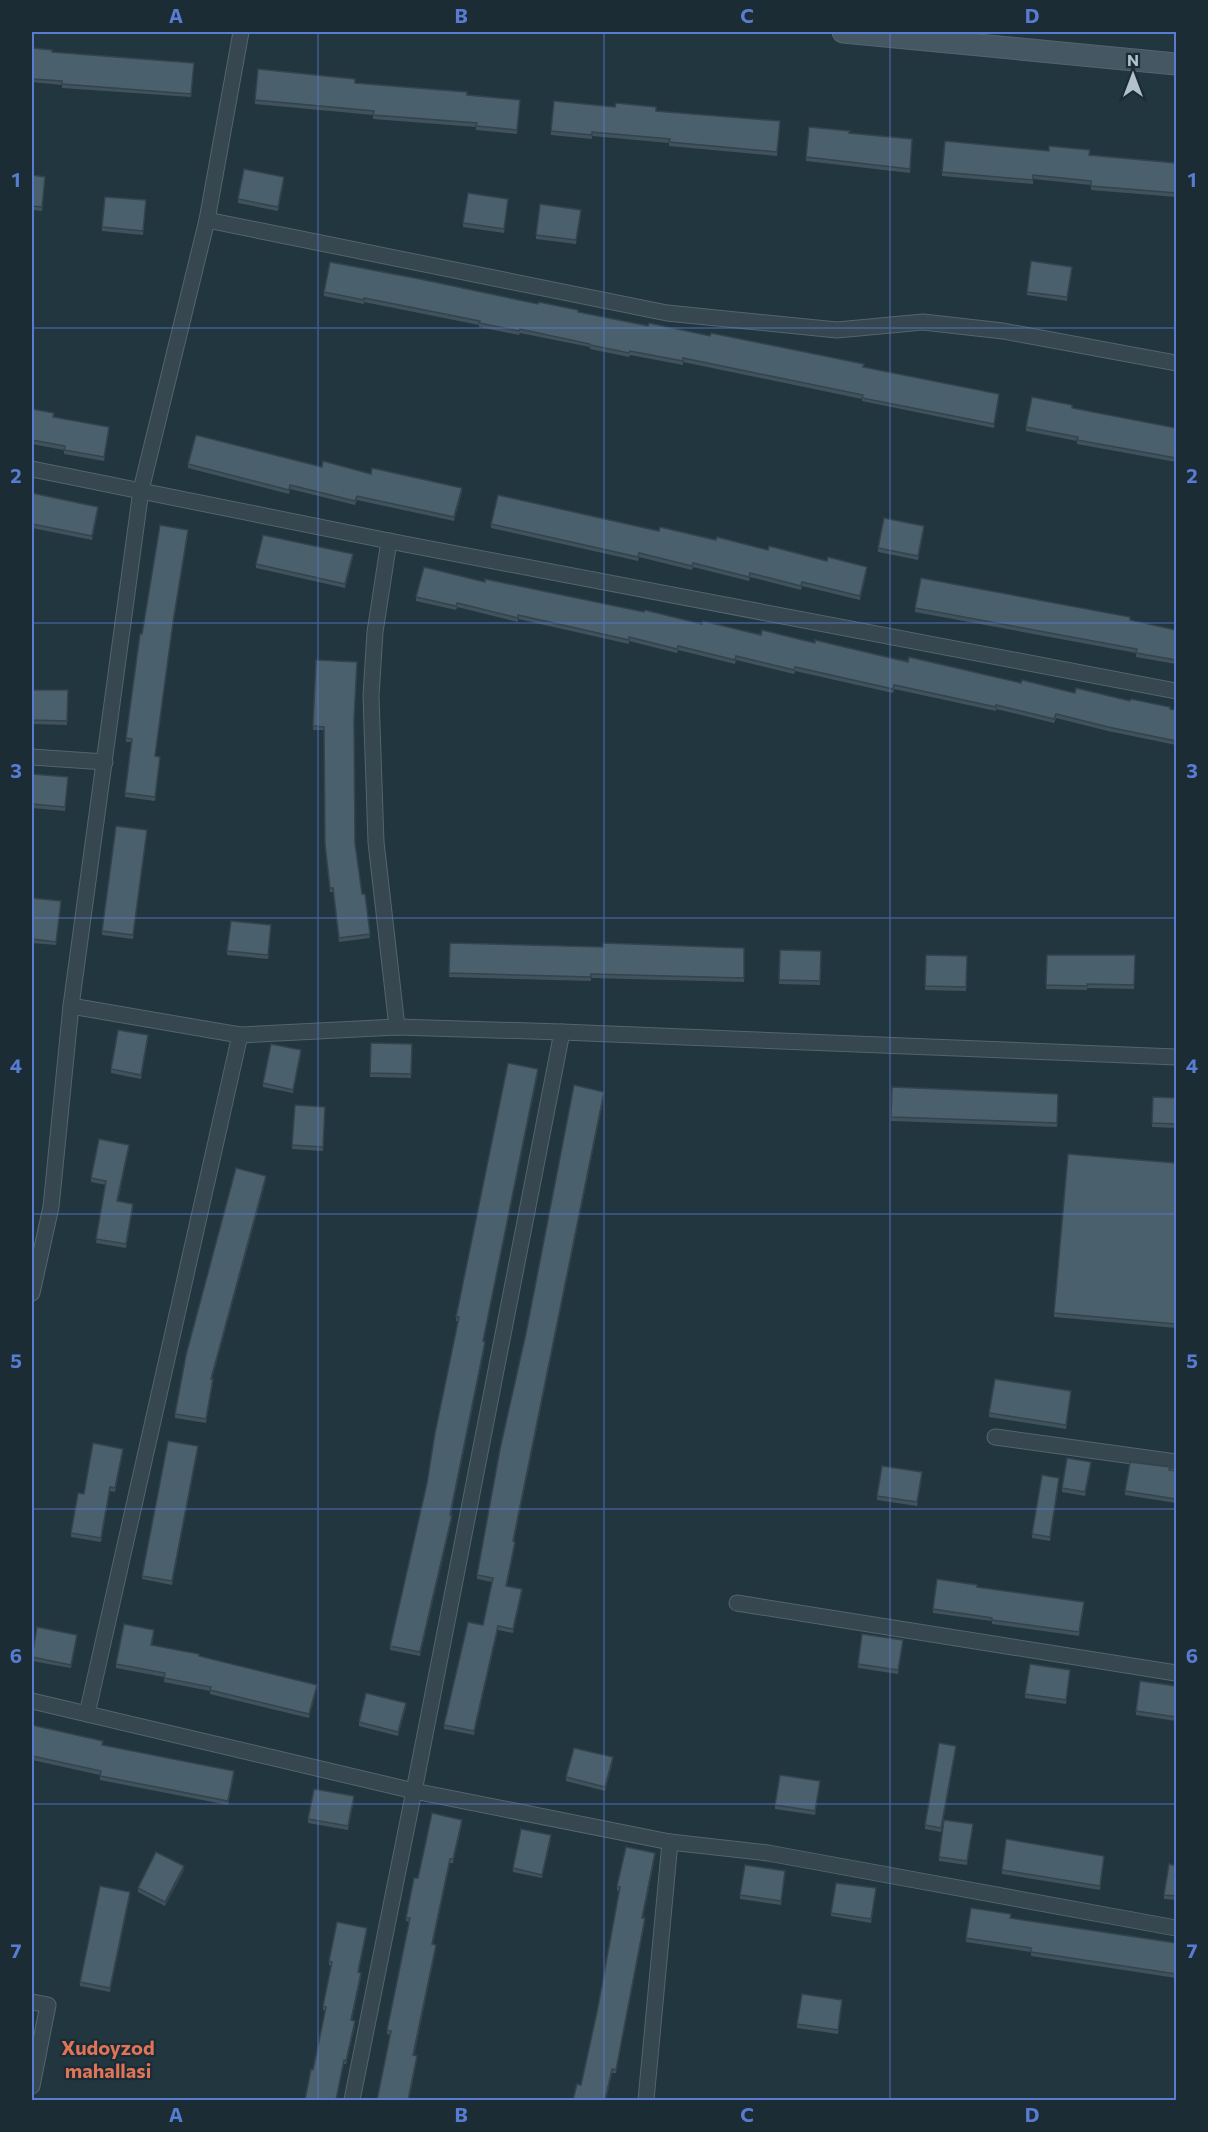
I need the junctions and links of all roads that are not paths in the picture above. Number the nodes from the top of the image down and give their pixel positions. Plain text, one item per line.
1 (241, 32) edge
2 (843, 32) edge
3 (1176, 64) edge
4 (207, 220) junction
5 (1176, 363) edge
6 (32, 469) edge
7 (141, 490) junction
8 (389, 541) junction
9 (1176, 691) edge
10 (32, 757) edge
11 (105, 762) junction
12 (71, 1006) junction
13 (397, 1027) junction
14 (562, 1032) junction
15 (240, 1035) junction
16 (1176, 1057) edge
17 (32, 1293) edge
18 (995, 1437) dead end
19 (1176, 1462) edge
20 (737, 1603) dead end
21 (1176, 1673) edge
22 (32, 1701) edge
23 (87, 1714) junction
24 (414, 1791) junction
25 (670, 1842) junction
26 (1176, 1928) edge
27 (32, 2002) edge
28 (32, 2086) edge
29 (352, 2100) edge
30 (646, 2100) edge

1 - 4 street
2 - 3 street
4 - 5 street
4 - 7 street
6 - 7 street
7 - 8 street
7 - 11 street
8 - 9 street
8 - 13 street
10 - 11 street
11 - 12 street
12 - 15 street
12 - 17 street
13 - 14 street
13 - 15 street
14 - 16 street
14 - 24 street
15 - 23 street
18 - 19 street
20 - 21 street
22 - 23 street
23 - 24 street
24 - 25 street
24 - 29 street
25 - 26 street
25 - 30 street
27 - 28 street

